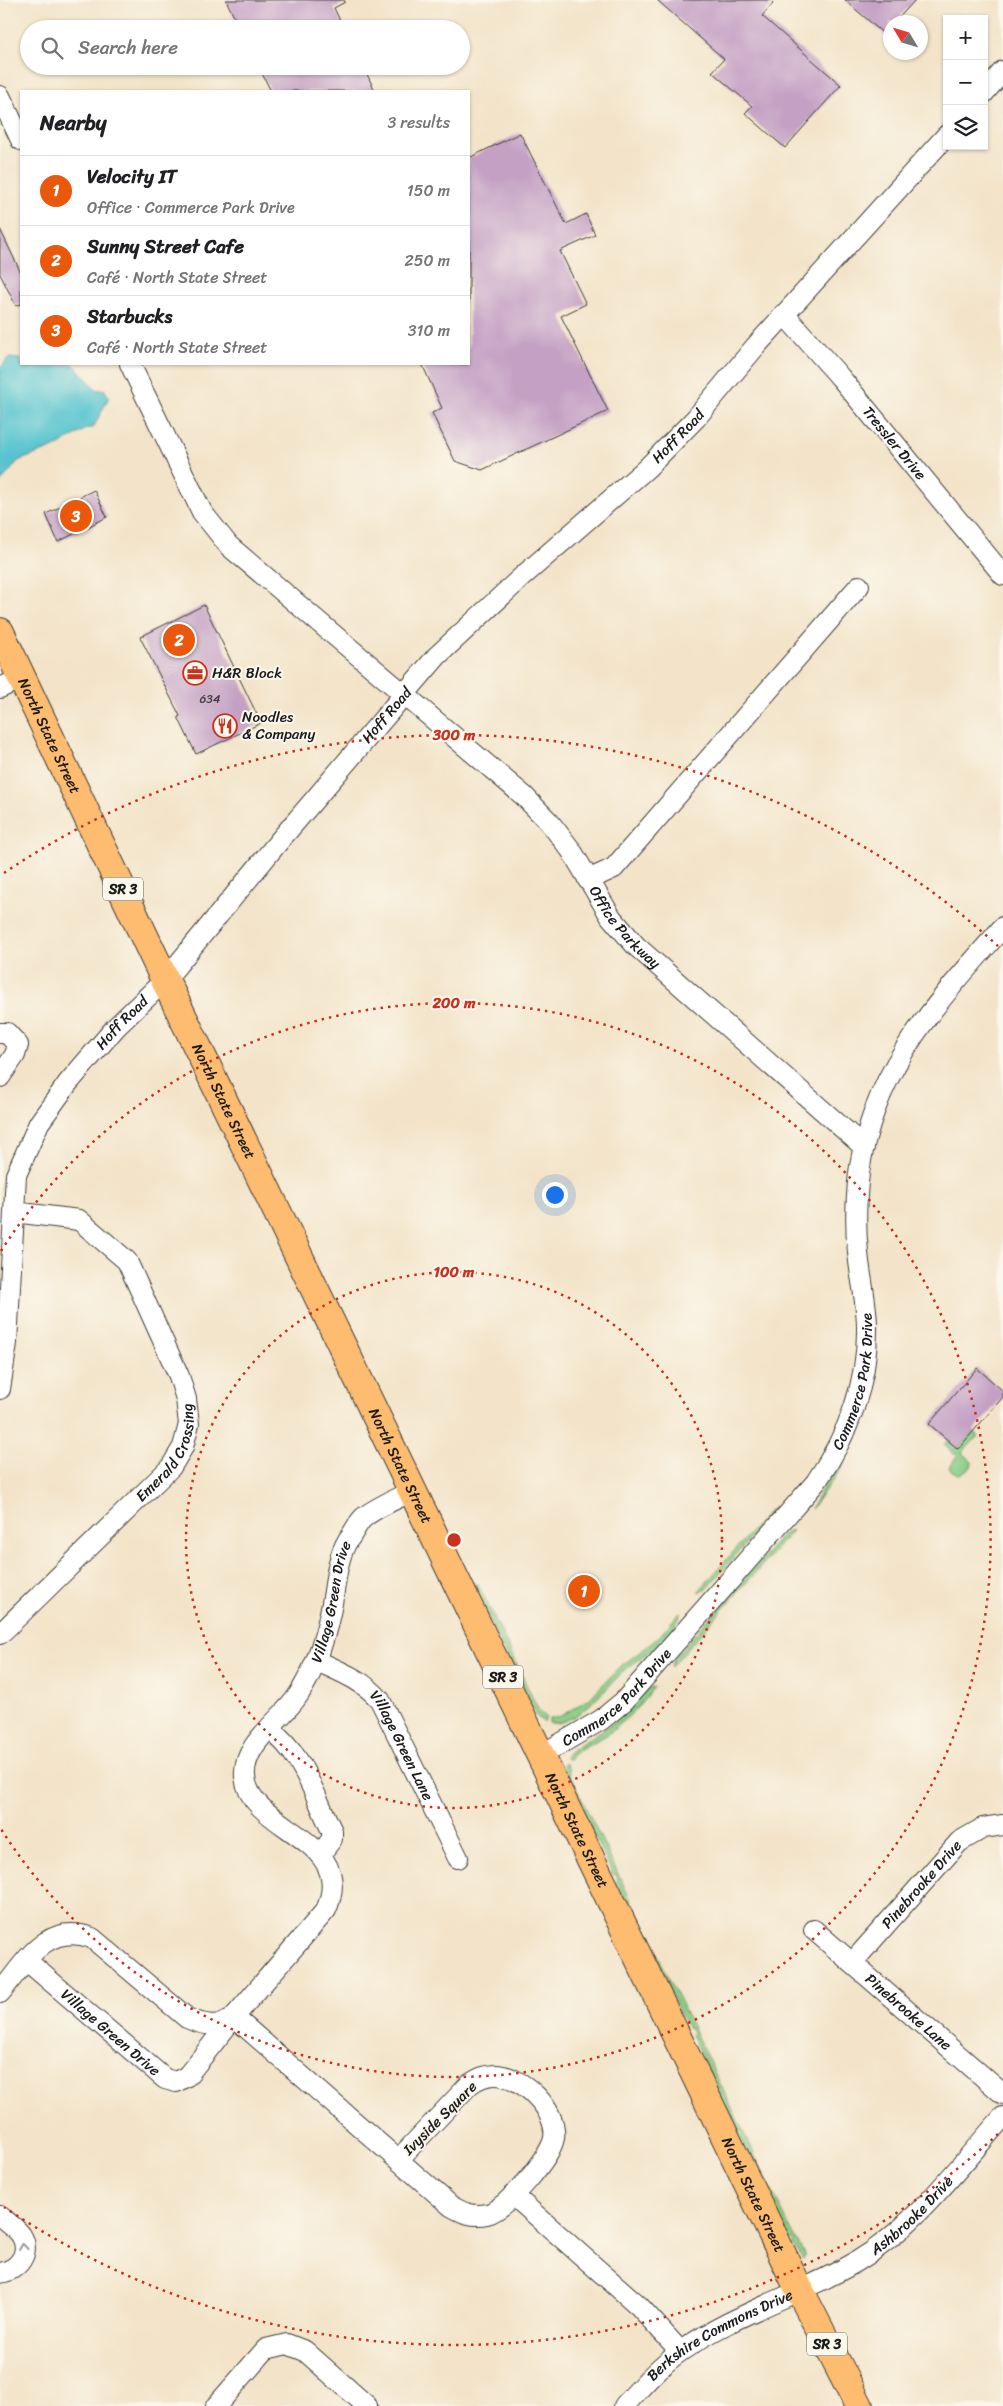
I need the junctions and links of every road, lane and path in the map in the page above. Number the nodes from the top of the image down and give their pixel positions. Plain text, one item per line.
1 (1003, 72) edge
2 (988, 89) edge
3 (0, 96) edge
4 (13, 137) edge
5 (943, 139) edge
6 (784, 314) junction
7 (130, 365) edge
8 (1003, 575) edge
9 (860, 586) dead end
10 (0, 632) edge
11 (11, 683) edge
12 (403, 694) junction
13 (588, 880) junction
14 (1003, 927) edge
15 (165, 980) junction
16 (0, 1034) edge
17 (0, 1077) edge
18 (864, 1147) junction
19 (5, 1213) edge
20 (0, 1389) edge
21 (412, 1490) junction
22 (0, 1634) edge
23 (317, 1661) junction
24 (269, 1729) junction
25 (541, 1755) junction
26 (1003, 1825) edge
27 (320, 1855) junction
28 (458, 1858) dead end
29 (814, 1930) dead end
30 (27, 1961) junction
31 (852, 1963) junction
32 (0, 1993) edge
33 (234, 2017) junction
34 (1003, 2094) edge
35 (1003, 2117) edge
36 (398, 2160) junction
37 (513, 2195) junction
38 (0, 2216) edge
39 (0, 2273) edge
40 (799, 2290) junction
41 (680, 2351) junction
42 (216, 2406) edge
43 (367, 2406) edge
44 (624, 2406) edge
45 (859, 2406) edge

1 - 2 street
3 - 4 street
5 - 6 street, Hoff Road
6 - 8 street, Tressler Drive
6 - 12 street, Hoff Road
7 - 12 street, Office Parkway
9 - 13 street
10 - 11 main road, North State Street / SR 3
11 - 15 main road, North State Street / SR 3
12 - 13 street, Office Parkway
12 - 15 street, Hoff Road
13 - 18 street, Office Parkway
14 - 18 street, Commerce Park Drive
15 - 19 street, Hoff Road
15 - 21 main road, North State Street / SR 3
16 - 17 street
18 - 25 street, Commerce Park Drive
19 - 20 street, Hoff Road
19 - 22 street, Emerald Crossing
21 - 23 street, Village Green Drive
21 - 25 main road, North State Street / SR 3
23 - 24 street, Village Green Drive
23 - 28 street, Village Green Lane
24 - 27 street
24 - 27 street, Village Green Drive
25 - 40 main road, North State Street / SR 3
26 - 31 street, Pinebrooke Drive
27 - 33 street, Village Green Drive
29 - 31 street, Pinebrooke Lane
30 - 32 street
30 - 33 street
30 - 33 street, Village Green Drive
31 - 34 street, Pinebrooke Lane
33 - 36 street, Ivyside Square
35 - 40 street, Ashbrooke Drive
36 - 37 street, Ivyside Square
36 - 37 street, Ivyside Square
37 - 41 street
39 -> 38 street
40 - 41 street, Berkshire Commons Drive
40 - 45 main road, North State Street / SR 3
41 - 44 street, Berkshire Commons Drive
42 - 43 street

